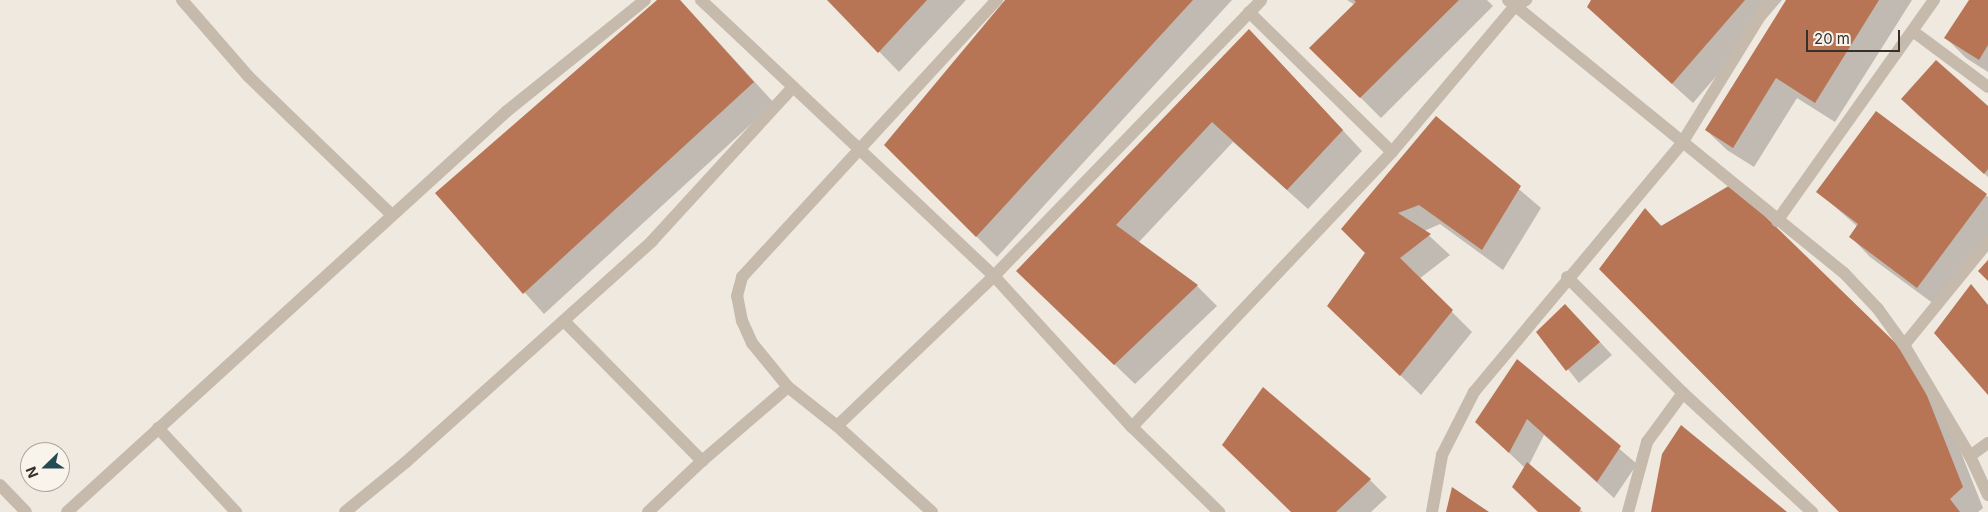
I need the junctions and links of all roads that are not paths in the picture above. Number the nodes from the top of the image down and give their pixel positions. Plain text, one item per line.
1 (182, 0) edge
2 (645, 0) edge
3 (701, 0) edge
4 (997, 0) edge
5 (1261, 0) edge
6 (1770, 0) edge
7 (1934, 0) edge
8 (1516, 2) edge
9 (1249, 12) junction
10 (1914, 32) junction
11 (793, 87) junction
12 (1988, 87) edge
13 (1682, 143) junction
14 (860, 148) junction
15 (1392, 152) junction
16 (391, 214) junction
17 (1777, 221) junction
18 (1988, 242) edge
19 (994, 276) junction
20 (1567, 277) junction
21 (564, 321) junction
22 (1904, 345) junction
23 (788, 387) junction
24 (1683, 393) junction
25 (837, 426) junction
26 (1132, 427) junction
27 (158, 428) junction
28 (1988, 443) edge
29 (1970, 456) junction
30 (702, 460) junction
31 (0, 485) edge
32 (1988, 495) edge
33 (26, 512) edge
34 (67, 512) edge
35 (236, 512) edge
36 (345, 512) edge
37 (648, 512) edge
38 (932, 512) edge
39 (1219, 512) edge
40 (1432, 512) edge
41 (1628, 512) edge
42 (1812, 512) edge

1 - 16 street
2 - 16 street
3 - 11 street
4 - 14 street
5 - 9 street
6 - 13 street
7 - 10 street
8 - 13 street
8 - 15 street
9 - 15 street
9 - 19 street
10 - 12 street
10 - 17 street
11 - 14 street
11 - 21 street
13 - 17 street
13 - 20 street
14 - 19 street
14 - 23 street
15 - 26 street
16 - 27 street
17 - 22 street
18 - 22 street
19 - 25 street
19 - 26 street
20 - 24 street
20 - 40 street
21 - 30 street
21 - 36 street
22 - 29 street
23 - 25 street
23 - 30 street
24 - 41 street
24 - 42 street
25 - 38 street
26 - 39 street
27 - 34 street
27 - 35 street
28 - 29 street
29 - 32 street
30 - 37 street
31 - 33 street

